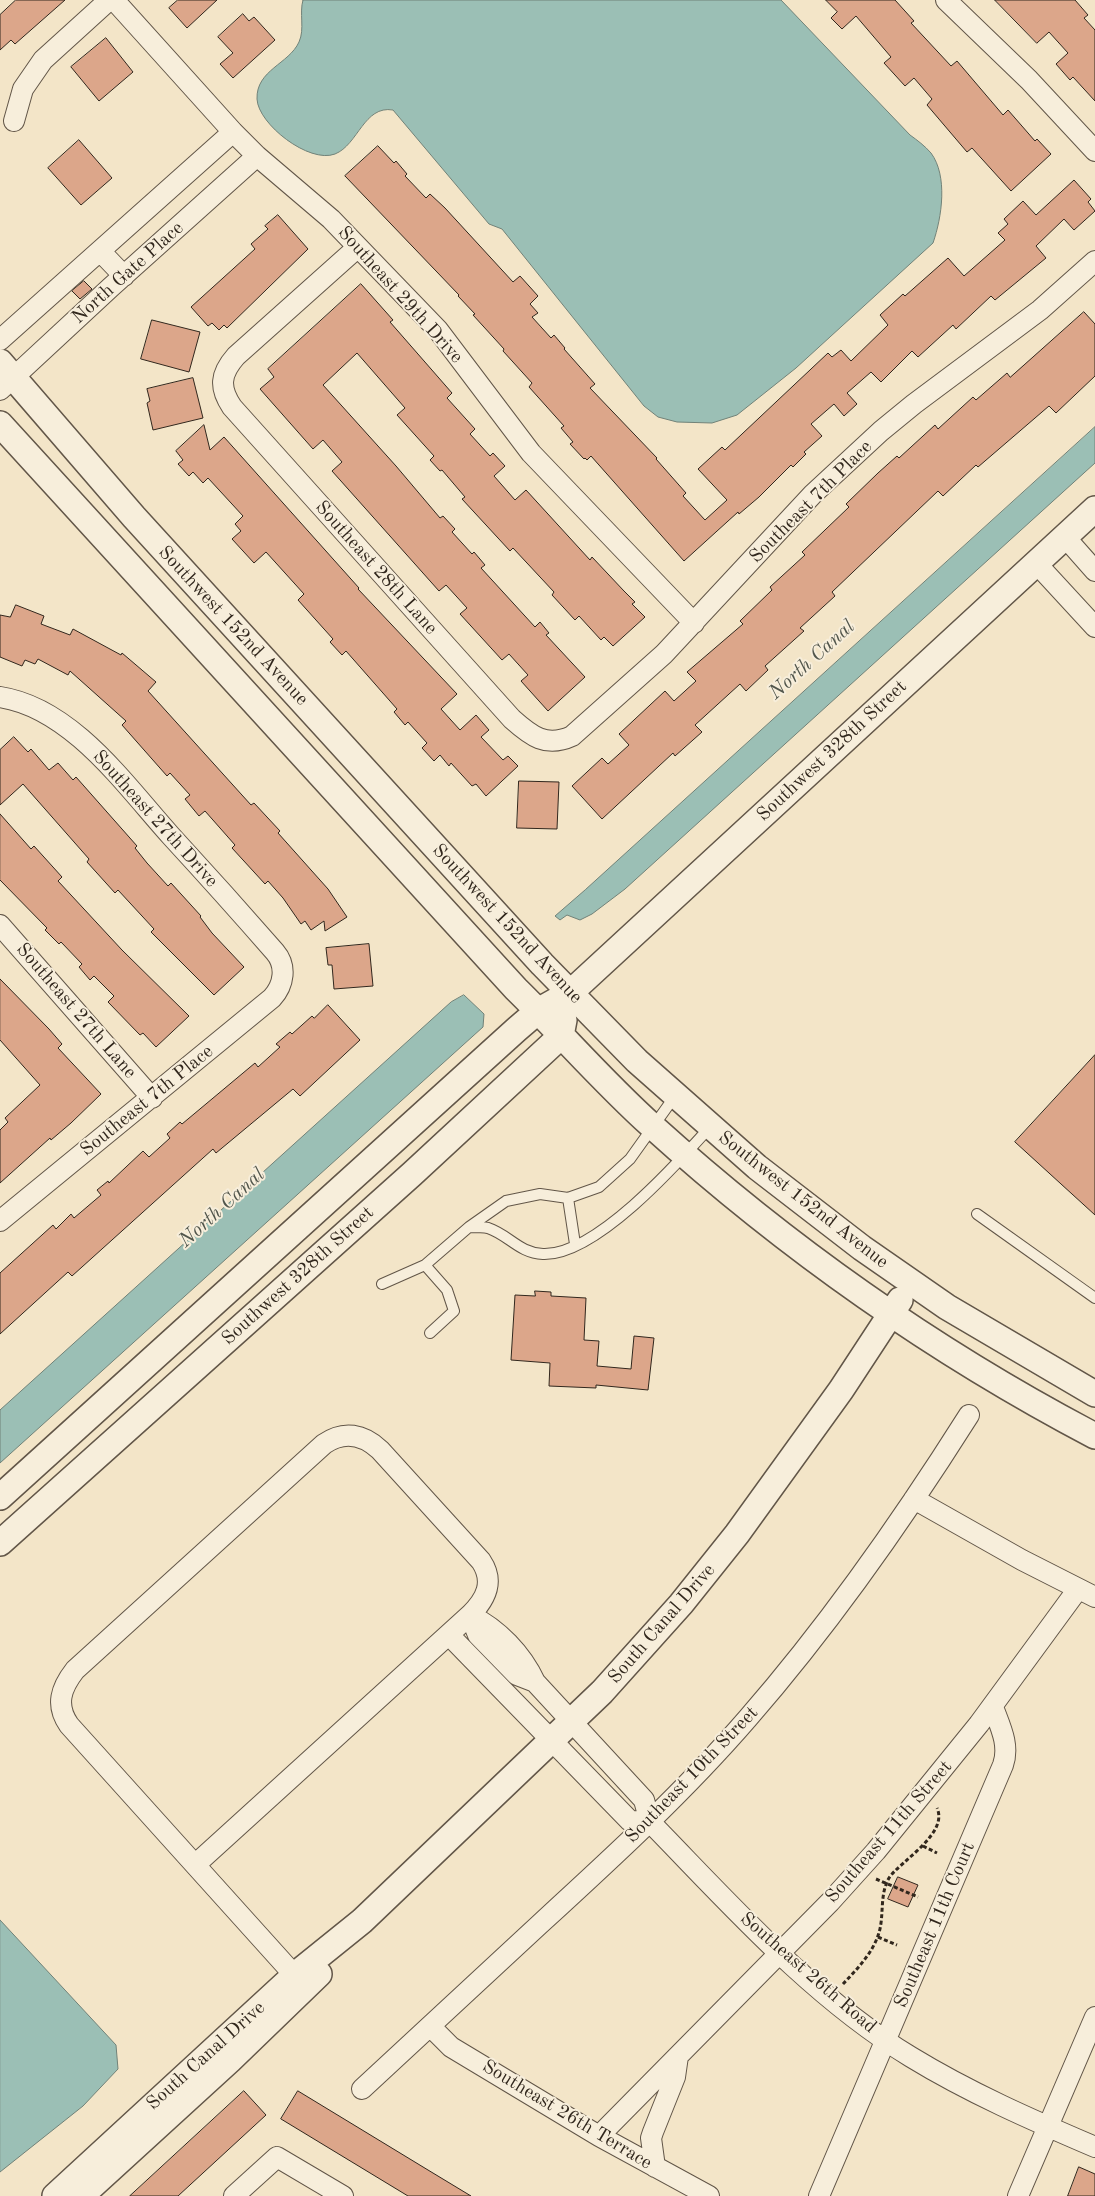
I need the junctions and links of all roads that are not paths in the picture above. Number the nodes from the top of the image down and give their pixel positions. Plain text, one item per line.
1 (109, 0) edge
2 (114, 0) edge
3 (946, 0) edge
4 (14, 121) dead end
5 (233, 132) junction
6 (1095, 151) edge
7 (257, 156) junction
8 (358, 246) junction
9 (100, 251) junction
10 (1095, 261) edge
11 (124, 276) junction
12 (0, 340) edge
13 (5, 377) edge
14 (0, 424) edge
15 (1095, 509) edge
16 (1065, 537) junction
17 (1036, 563) junction
18 (1095, 571) edge
19 (694, 623) junction
20 (1095, 628) edge
21 (0, 697) edge
22 (536, 738) joint
23 (0, 925) edge
24 (283, 973) joint
25 (570, 993) junction
26 (538, 1011) junction
27 (561, 1036) junction
28 (675, 1096) junction
29 (152, 1098) junction
30 (652, 1126) junction
31 (710, 1128) junction
32 (685, 1155) junction
33 (568, 1198) junction
34 (978, 1214) dead end
35 (0, 1221) edge
36 (469, 1227) junction
37 (575, 1244) junction
38 (425, 1265) junction
39 (910, 1282) junction
40 (382, 1284) dead end
41 (1095, 1298) edge
42 (892, 1313) junction
43 (430, 1333) dead end
44 (1095, 1394) edge
45 (968, 1416) dead end
46 (1095, 1436) edge
47 (0, 1497) edge
48 (914, 1499) junction
49 (0, 1542) edge
50 (1086, 1593) edge
51 (470, 1615) junction
52 (449, 1635) junction
53 (993, 1707) junction
54 (572, 1722) junction
55 (552, 1741) junction
56 (623, 1778) junction
57 (605, 1796) junction
58 (650, 1822) junction
59 (196, 1864) junction
60 (780, 1953) junction
61 (300, 1982) junction
62 (1095, 2017) edge
63 (430, 2026) junction
64 (886, 2040) junction
65 (678, 2056) junction
66 (362, 2089) dead end
67 (1048, 2127) junction
68 (599, 2136) junction
69 (1095, 2147) edge
70 (655, 2167) junction
71 (316, 2189) edge
72 (55, 2196) edge
73 (82, 2196) edge
74 (234, 2196) edge
75 (343, 2196) edge
76 (709, 2196) edge
77 (819, 2196) edge
78 (1018, 2196) edge

1 - 4 street
2 - 5 street, Southeast 29th Drive
3 - 6 street
5 - 7 street, Southeast 29th Drive
5 - 9 street, North Gate Place
7 - 8 street, Southeast 29th Drive
7 - 11 street, North Gate Place
8 - 19 street, Southeast 29th Drive
8 - 22 street, Southeast 28th Lane
9 - 11 street
9 - 12 street, North Gate Place
10 - 19 street, Southeast 7th Place
11 - 13 street, North Gate Place
13 - 25 street, Southwest 152nd Avenue
14 - 26 street, Southwest 152nd Avenue
15 - 16 street, Southwest 328th Street
16 - 17 street, Southwest 328th Street
16 - 18 street
17 - 20 street
17 - 25 street, Southwest 328th Street
19 - 22 street, Southeast 7th Place
21 - 24 street, Southeast 27th Drive
23 - 29 street, Southeast 27th Lane
24 - 29 street, Southeast 7th Place
25 - 26 street, Southwest 328th Street
25 - 27 street
25 - 28 street, Southwest 152nd Avenue
26 - 27 street, Southwest 152nd Avenue
26 - 47 street, Southwest 328th Street
27 - 30 street, Southwest 152nd Avenue
27 - 49 street, Southwest 328th Street
28 - 30 lane
28 - 31 street, Southwest 152nd Avenue
29 - 35 street, Southeast 7th Place
30 - 32 street, Southwest 152nd Avenue
30 - 33 lane
31 - 32 lane
31 - 39 street, Southwest 152nd Avenue
32 - 37 lane
32 - 42 street, Southwest 152nd Avenue
33 - 36 lane
33 - 37 lane
34 - 41 lane
36 - 37 lane
36 - 38 lane
38 - 40 lane
38 - 43 lane
39 - 42 street, South Canal Drive
39 - 44 street, Southwest 152nd Avenue
42 - 46 street, Southwest 152nd Avenue
42 - 54 street, South Canal Drive
45 - 48 street, Southeast 10th Street
48 - 50 street
48 - 58 street, Southeast 10th Street
50 - 53 street, Southeast 11th Street
51 - 52 street
51 - 54 street, Southeast 26th Road
51 - 59 street
52 - 55 street
52 - 59 street
53 - 60 street, Southeast 11th Street
53 - 64 street, Southeast 11th Court
54 - 55 street, South Canal Drive
54 - 56 street, Southeast 26th Road
55 - 57 street
55 - 61 street, South Canal Drive
56 - 57 street
56 - 58 street, Southeast 26th Road
57 - 58 street
58 - 60 street, Southeast 26th Road
58 - 63 street, Southeast 10th Street
59 - 61 street
60 - 64 street, Southeast 26th Road
60 - 65 street, Southeast 11th Street
61 - 72 street, South Canal Drive
61 - 73 street, South Canal Drive
62 - 67 street
63 - 66 street, Southeast 10th Street
63 - 68 street, Southeast 26th Terrace
64 - 67 street, Southeast 26th Road
64 - 77 street, Southeast 11th Court
65 - 68 street, Southeast 11th Street
65 - 70 street
67 - 69 street, Southeast 26th Road
67 - 78 street
68 - 70 street, Southeast 26th Terrace
70 - 76 street, Southeast 26th Terrace
71 - 74 street
71 - 75 street

